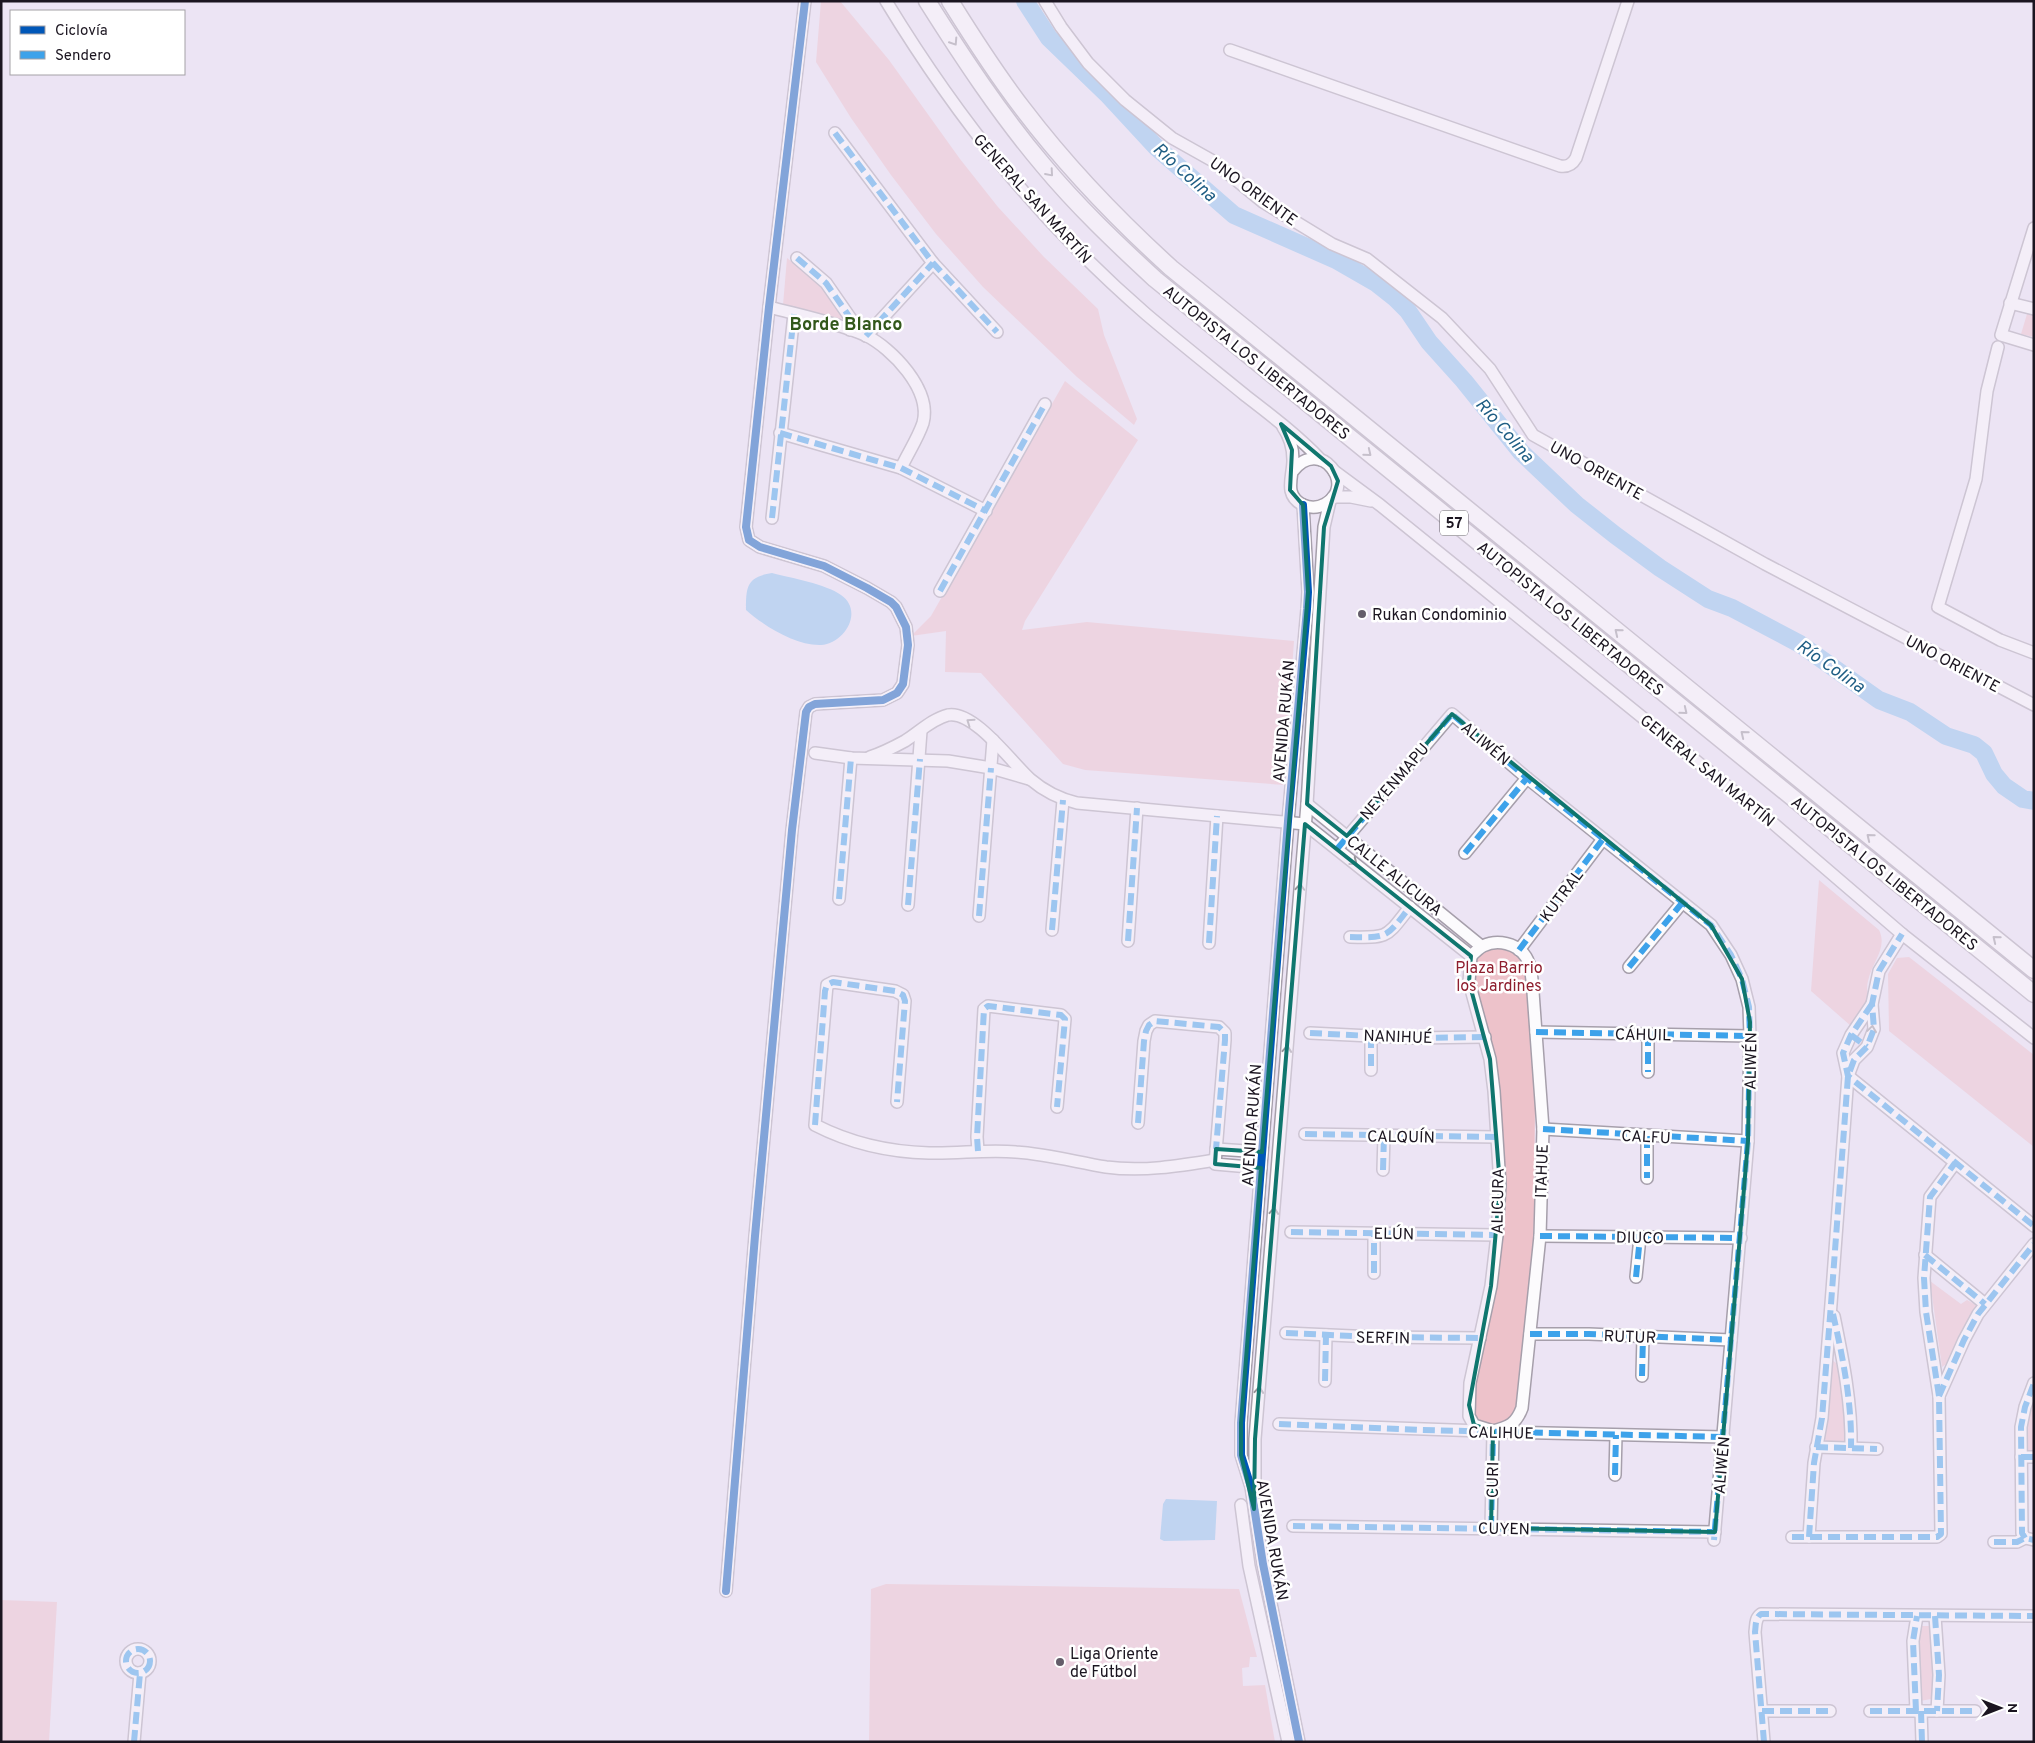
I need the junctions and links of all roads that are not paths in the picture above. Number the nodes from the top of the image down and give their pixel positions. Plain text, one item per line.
1 (805, 1) edge
2 (886, 1) edge
3 (927, 1) edge
4 (950, 1) edge
5 (1045, 1) edge
6 (1628, 1) edge
7 (1230, 50) dead end
8 (835, 133) dead end
9 (2034, 228) edge
10 (797, 258) dead end
11 (933, 263) junction
12 (2010, 303) junction
13 (769, 307) junction
14 (2034, 309) edge
15 (794, 314) junction
16 (850, 330) junction
17 (997, 332) dead end
18 (866, 336) junction
19 (2034, 344) edge
20 (1998, 347) dead end
21 (1045, 404) dead end
22 (1281, 424) junction
23 (780, 433) junction
24 (1321, 460) junction
25 (901, 468) junction
26 (1293, 471) junction
27 (1334, 471) junction
28 (1332, 499) junction
29 (1303, 505) junction
30 (1380, 505) junction
31 (986, 511) junction
32 (772, 518) dead end
33 (940, 591) dead end
34 (2034, 653) edge
35 (1302, 669) junction
36 (1315, 670) junction
37 (2034, 705) edge
38 (1452, 714) joint
39 (921, 731) junction
40 (993, 740) junction
41 (815, 753) dead end
42 (850, 758) junction
43 (870, 758) junction
44 (920, 759) junction
45 (991, 768) junction
46 (1527, 778) junction
47 (1031, 780) junction
48 (1063, 800) junction
49 (1307, 804) junction
50 (1137, 808) junction
51 (1217, 816) junction
52 (1288, 821) junction
53 (1305, 824) junction
54 (1347, 836) junction
55 (1603, 839) junction
56 (1337, 848) junction
57 (1465, 853) dead end
58 (839, 899) dead end
59 (1682, 903) junction
60 (908, 905) dead end
61 (1410, 907) junction
62 (979, 916) dead end
63 (1052, 930) dead end
64 (1902, 934) junction
65 (1350, 937) dead end
66 (1128, 940) dead end
67 (1209, 943) dead end
68 (1481, 946) junction
69 (1520, 950) junction
70 (1471, 956) junction
71 (1630, 967) dead end
72 (2034, 970) edge
73 (2034, 994) edge
74 (1872, 1004) junction
75 (1272, 1029) junction
76 (1289, 1030) junction
77 (1536, 1032) junction
78 (1310, 1033) dead end
79 (1648, 1034) junction
80 (1851, 1035) junction
81 (1371, 1036) junction
82 (1750, 1036) junction
83 (1485, 1037) junction
84 (2034, 1038) edge
85 (1867, 1048) junction
86 (1371, 1070) dead end
87 (1648, 1072) dead end
88 (1848, 1076) junction
89 (897, 1102) dead end
90 (1057, 1107) dead end
91 (1138, 1123) dead end
92 (1543, 1129) junction
93 (1305, 1134) dead end
94 (1384, 1135) junction
95 (1647, 1136) junction
96 (1496, 1137) junction
97 (1748, 1141) junction
98 (978, 1151) junction
99 (1262, 1152) junction
100 (1215, 1158) junction
101 (1955, 1162) junction
102 (1261, 1168) junction
103 (1384, 1170) dead end
104 (1647, 1178) dead end
105 (2034, 1226) edge
106 (1291, 1232) dead end
107 (1374, 1233) junction
108 (1256, 1234) junction
109 (1497, 1235) junction
110 (1272, 1236) junction
111 (1540, 1236) junction
112 (1640, 1237) junction
113 (1741, 1238) junction
114 (2034, 1244) edge
115 (1925, 1255) junction
116 (1374, 1273) dead end
117 (1636, 1277) dead end
118 (1831, 1304) junction
119 (1985, 1304) junction
120 (1286, 1333) dead end
121 (1530, 1334) junction
122 (1326, 1335) junction
123 (1643, 1336) junction
124 (1480, 1338) junction
125 (1731, 1340) junction
126 (1642, 1376) dead end
127 (1325, 1381) dead end
128 (2034, 1383) edge
129 (1939, 1396) junction
130 (1279, 1424) dead end
131 (1493, 1431) junction
132 (1616, 1435) junction
133 (1724, 1437) junction
134 (1816, 1447) junction
135 (1851, 1448) junction
136 (1877, 1449) dead end
137 (2021, 1457) junction
138 (2034, 1457) edge
139 (1615, 1475) dead end
140 (1241, 1506) dead end
141 (1254, 1509) junction
142 (1293, 1526) dead end
143 (1491, 1528) junction
144 (1714, 1536) joint
145 (1809, 1537) junction
146 (1792, 1538) dead end
147 (2029, 1539) edge
148 (1994, 1542) dead end
149 (726, 1591) dead end
150 (1917, 1616) junction
151 (1935, 1616) junction
152 (2034, 1616) edge
153 (140, 1673) dead end
154 (1762, 1711) junction
155 (1830, 1711) dead end
156 (1870, 1711) dead end
157 (1918, 1711) junction
158 (1937, 1711) junction
159 (1975, 1711) dead end
160 (134, 1742) edge
161 (1288, 1742) edge
162 (1299, 1742) edge
163 (1764, 1742) edge
164 (1922, 1742) edge

1 - 13 street
2 - 22 street, GENERAL SAN MARTÍN
3 -> 73 highway, AUTOPISTA LOS LIBERTADORES / 57
72 -> 4 highway, AUTOPISTA LOS LIBERTADORES / 57
5 - 37 street, UNO ORIENTE
6 - 7 street
8 - 11 street
9 - 12 street
10 - 16 street
11 - 17 street
11 - 18 street
12 - 14 street
12 - 19 street
13 - 15 street
13 - 149 street
15 - 16 street
15 - 23 street
16 - 18 street
18 - 25 street
20 - 34 street
21 - 31 street
22 - 24 street, GENERAL SAN MARTÍN
22 - 26 street, GENERAL SAN MARTÍN
23 - 25 street
23 - 32 street
24 - 26 street
24 - 27 street
25 - 31 street
26 - 29 street
27 - 28 street
27 - 30 street, GENERAL SAN MARTÍN
28 - 29 street
28 - 30 street, GENERAL SAN MARTÍN
28 - 36 street, AVENIDA RUKÁN
29 - 35 street, AVENIDA RUKÁN
30 - 64 street, GENERAL SAN MARTÍN
31 - 33 street
35 - 36 street
35 - 52 street, AVENIDA RUKÁN
36 - 49 street, AVENIDA RUKÁN
38 - 46 street, ALIWÉN
38 - 54 street, NEYENMAPU
40 -> 39 street
39 - 43 street
39 - 44 street
40 - 45 street
40 - 47 street
41 - 42 street
42 - 43 street
42 - 58 street
43 - 44 street
44 - 45 street
44 - 60 street
45 - 47 street
45 - 62 street
46 - 55 street, ALIWÉN
46 - 57 street
47 - 48 street
48 - 50 street
48 - 63 street
49 - 53 street, AVENIDA RUKÁN
49 - 54 street, CALLE ALICURA
50 - 51 street
50 - 66 street
51 - 52 street
51 - 67 street
52 - 53 street
52 - 75 street, AVENIDA RUKÁN
53 - 56 street, CALLE ALICURA
76 -> 53 street, AVENIDA RUKÁN
54 - 56 street, NEYENMAPU
54 - 68 street, CALLE ALICURA
55 - 59 street, ALIWÉN
55 - 69 street, KUTRAL
56 -> 61 street, CALLE ALICURA
59 - 71 street
59 - 82 street, ALIWÉN
61 - 65 street
61 - 70 street, CALLE ALICURA
64 - 74 street
64 - 84 street, GENERAL SAN MARTÍN
68 - 69 street
68 - 70 street
69 - 77 street, ITAHUE
70 - 83 street, ALICURA
74 - 80 street
85 -> 74 street
75 - 76 street
75 - 99 street, AVENIDA RUKÁN
110 -> 76 street, AVENIDA RUKÁN
77 - 79 street, CÁHUIL
77 - 92 street, ITAHUE
78 - 81 street, NANIHUÉ
79 - 82 street, CÁHUIL
79 - 87 street
80 - 85 street
80 - 88 street
81 - 83 street, NANIHUÉ
81 - 86 street
82 - 97 street, ALIWÉN
83 - 96 street, ALICURA
85 - 88 street
88 - 101 street
88 - 118 street
89 - 98 street
90 - 98 street
91 - 100 street
92 - 95 street, CALFU
92 - 111 street, ITAHUE
93 - 94 street, CALQUÍN
94 - 96 street, CALQUÍN
94 - 103 street
95 - 97 street, CALFU
95 - 104 street
96 - 109 street, ALICURA
97 - 113 street, ALIWÉN
98 - 100 street
99 - 100 street
99 - 102 street, AVENIDA RUKÁN
100 - 102 street
101 - 105 street
101 - 115 street
102 - 108 street, AVENIDA RUKÁN
106 - 107 street, ELÚN
107 - 109 street, ELÚN
107 - 116 street
108 - 110 street
108 - 141 street, AVENIDA RUKÁN
109 - 124 street, ALICURA
141 -> 110 street, AVENIDA RUKÁN
111 - 112 street, DIUCO
111 - 121 street, ITAHUE
112 - 113 street, DIUCO
112 - 117 street
113 - 125 street, ALIWÉN
114 - 119 street
115 - 119 street
115 - 129 street
118 - 134 street
118 - 135 street
119 - 129 street
120 - 122 street, SERFIN
121 - 123 street, RUTUR
121 - 131 street, ITAHUE
122 - 124 street, SERFIN
122 - 127 street
123 - 125 street, RUTUR
123 - 126 street
124 - 131 street, ALICURA
125 - 133 street, ALIWÉN
128 - 137 street
129 - 145 street
130 - 131 street, CALIHUE
131 - 132 street, CALIHUE
131 - 143 street, CURI
132 - 133 street, CALIHUE
132 - 139 street
133 - 144 street, ALIWÉN
134 - 135 street
134 - 145 street
135 - 136 street
137 - 138 street
137 - 147 street
140 - 161 street
141 - 162 street, AVENIDA RUKÁN
142 - 143 street, CUYEN
143 - 144 street, CUYEN
145 - 146 street
147 - 148 street
150 - 151 street
150 - 154 street
150 - 157 street
151 - 152 street
151 - 158 street
153 - 160 street
154 - 155 street
154 - 163 street
156 - 157 street
157 - 158 street
157 - 164 street
158 - 159 street

